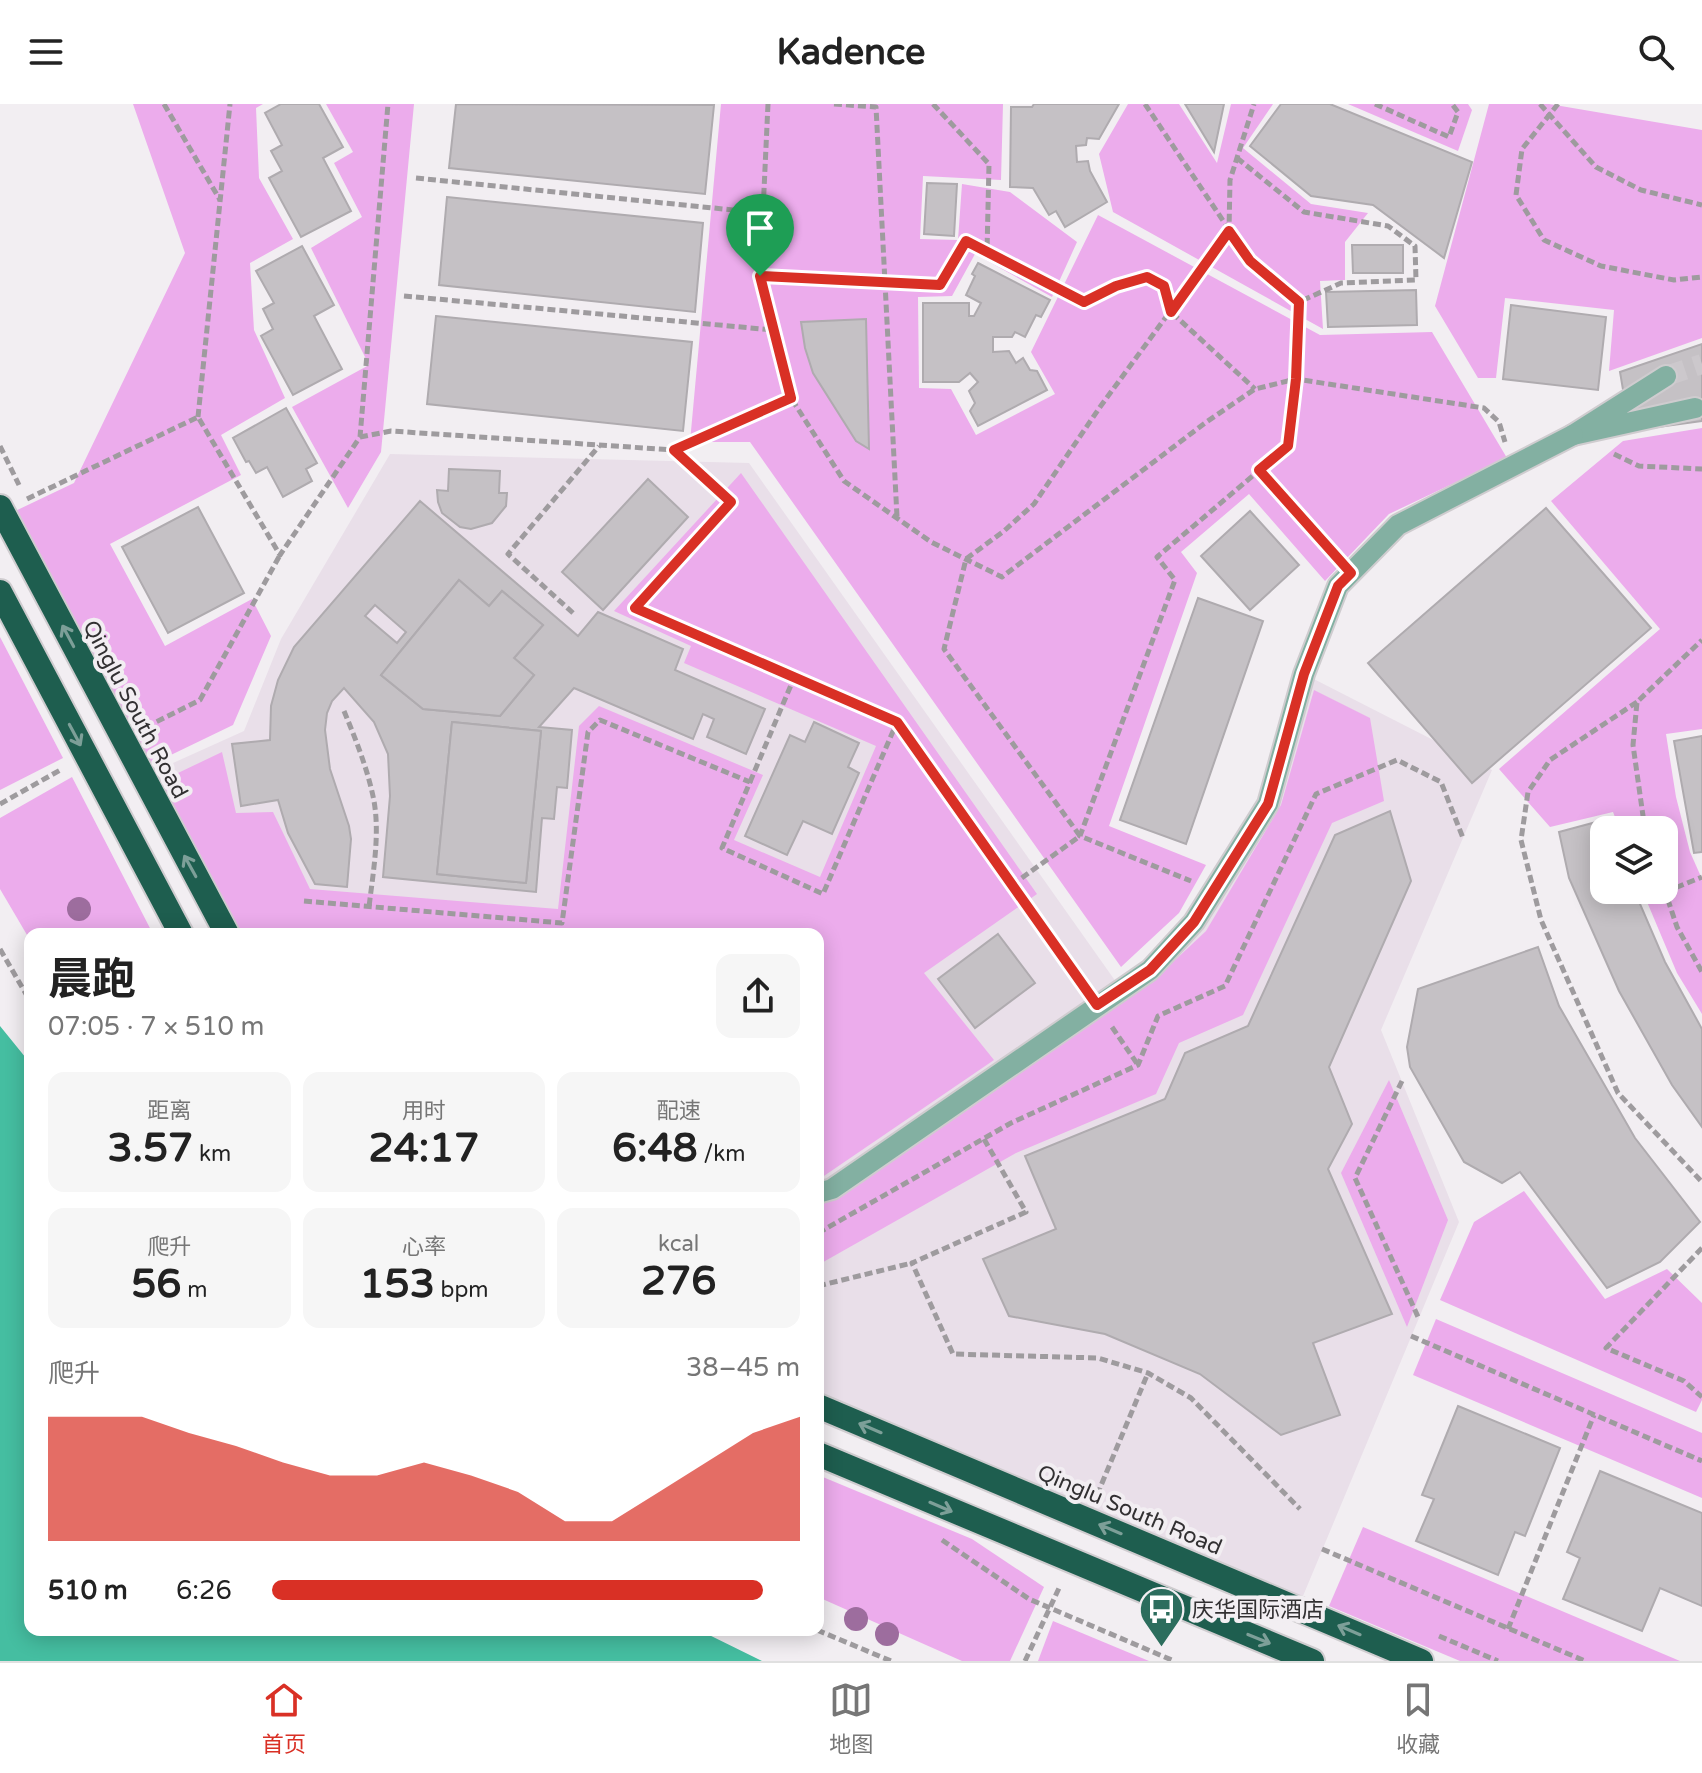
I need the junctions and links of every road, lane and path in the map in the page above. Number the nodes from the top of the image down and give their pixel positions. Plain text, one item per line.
1 (164, 104) edge
2 (230, 104) edge
3 (388, 104) edge
4 (768, 104) edge
5 (834, 104) edge
6 (933, 104) edge
7 (1145, 104) edge
8 (1254, 104) edge
9 (1375, 104) edge
10 (1452, 104) edge
11 (1540, 104) edge
12 (1558, 104) edge
13 (876, 105) edge
14 (1237, 158) junction
15 (416, 178) dead end
16 (220, 201) junction
17 (1702, 205) edge
18 (763, 213) junction
19 (1229, 231) junction
20 (987, 252) junction
21 (760, 276) junction
22 (1702, 277) edge
23 (885, 283) junction
24 (404, 296) dead end
25 (1299, 302) junction
26 (1171, 312) junction
27 (773, 330) junction
28 (1666, 376) tunnel mouth
29 (1296, 379) junction
30 (1255, 389) junction
31 (791, 398) junction
32 (1695, 408) dead end
33 (198, 417) junction
34 (1573, 435) junction
35 (360, 437) junction
36 (600, 446) junction
37 (674, 450) junction
38 (1702, 469) edge
39 (1259, 470) junction
40 (1485, 480) junction
41 (1, 509) edge
42 (897, 517) junction
43 (280, 555) junction
44 (966, 559) junction
45 (1351, 573) junction
46 (0, 592) edge
47 (573, 613) dead end
48 (1702, 640) edge
49 (794, 678) junction
50 (1637, 702) junction
51 (344, 711) dead end
52 (897, 722) junction
53 (122, 739) junction
54 (86, 755) junction
55 (750, 782) junction
56 (0, 804) edge
57 (1643, 816) edge
58 (1080, 836) junction
59 (1702, 877) edge
60 (1012, 885) junction
61 (1678, 885) edge
62 (1213, 890) junction
63 (304, 901) dead end
64 (1670, 904) edge
65 (369, 907) junction
66 (178, 928) edge
67 (224, 928) edge
68 (0, 949) edge
69 (1702, 972) edge
70 (24, 991) edge
71 (1097, 1005) junction
72 (1138, 1065) dead end
73 (1402, 1081) dead end
74 (984, 1139) dead end
75 (1702, 1182) edge
76 (824, 1191) edge
77 (1702, 1248) edge
78 (912, 1263) junction
79 (824, 1285) edge
80 (1419, 1319) dead end
81 (1411, 1336) dead end
82 (1702, 1397) edge
83 (824, 1409) edge
84 (1594, 1415) junction
85 (824, 1457) edge
86 (1702, 1461) edge
87 (1300, 1509) dead end
88 (1322, 1549) dead end
89 (1050, 1609) dead end
90 (1508, 1629) junction
91 (824, 1633) edge
92 (891, 1661) edge
93 (1174, 1661) edge
94 (1312, 1661) edge
95 (1421, 1661) edge
96 (1585, 1661) edge

1 - 16 path
2 - 16 path
3 - 35 path
4 - 18 path
5 - 13 path
6 - 20 path
7 - 19 path
8 - 14 path
9 - 10 path
11 - 17 path, bridge
12 - 22 path
13 - 23 path
14 - 19 path
14 - 25 path
15 - 18 path
16 - 33 path
18 - 21 path
19 - 25 path
19 - 26 path
20 - 23 path
20 - 26 path
21 - 23 path
21 - 27 path
23 - 42 path
24 - 27 path
25 - 29 path
26 - 30 path
26 - 44 path
27 - 31 path
28 - 34 street
29 - 30 path
29 - 39 path
29 - 40 path
30 - 44 path
31 - 37 path
31 - 42 path
32 - 34 street
33 - 41 path
33 - 43 path
34 - 38 path
34 - 40 street
35 - 36 path
35 - 43 path
36 - 37 path
36 - 47 path
37 - 49 path
39 - 45 path
39 - 58 path
40 - 45 street
53 -> 41 highway, Qinglu South Road
42 - 44 path
43 - 53 path
44 - 58 path
45 - 62 street
46 -> 54 highway
48 - 50 path
49 - 52 path
49 - 55 path
50 - 57 path
50 - 75 path
51 - 65 path
52 - 55 path
52 - 60 path
67 -> 53 highway, Qinglu South Road
54 - 56 path
54 - 66 highway
55 - 65 path
58 - 60 path
58 - 62 path
59 - 61 path
60 - 71 path
62 - 71 street
63 - 65 path
64 - 69 path
68 - 70 path
71 - 72 path
71 - 76 street
73 - 80 path
74 - 78 path
77 - 82 path
78 - 79 path
78 - 87 path
81 - 84 path
95 -> 83 highway, Qinglu South Road
84 - 86 path
84 - 90 path
85 -> 94 highway
88 - 90 path
89 - 93 path
90 - 96 path
91 - 92 path

